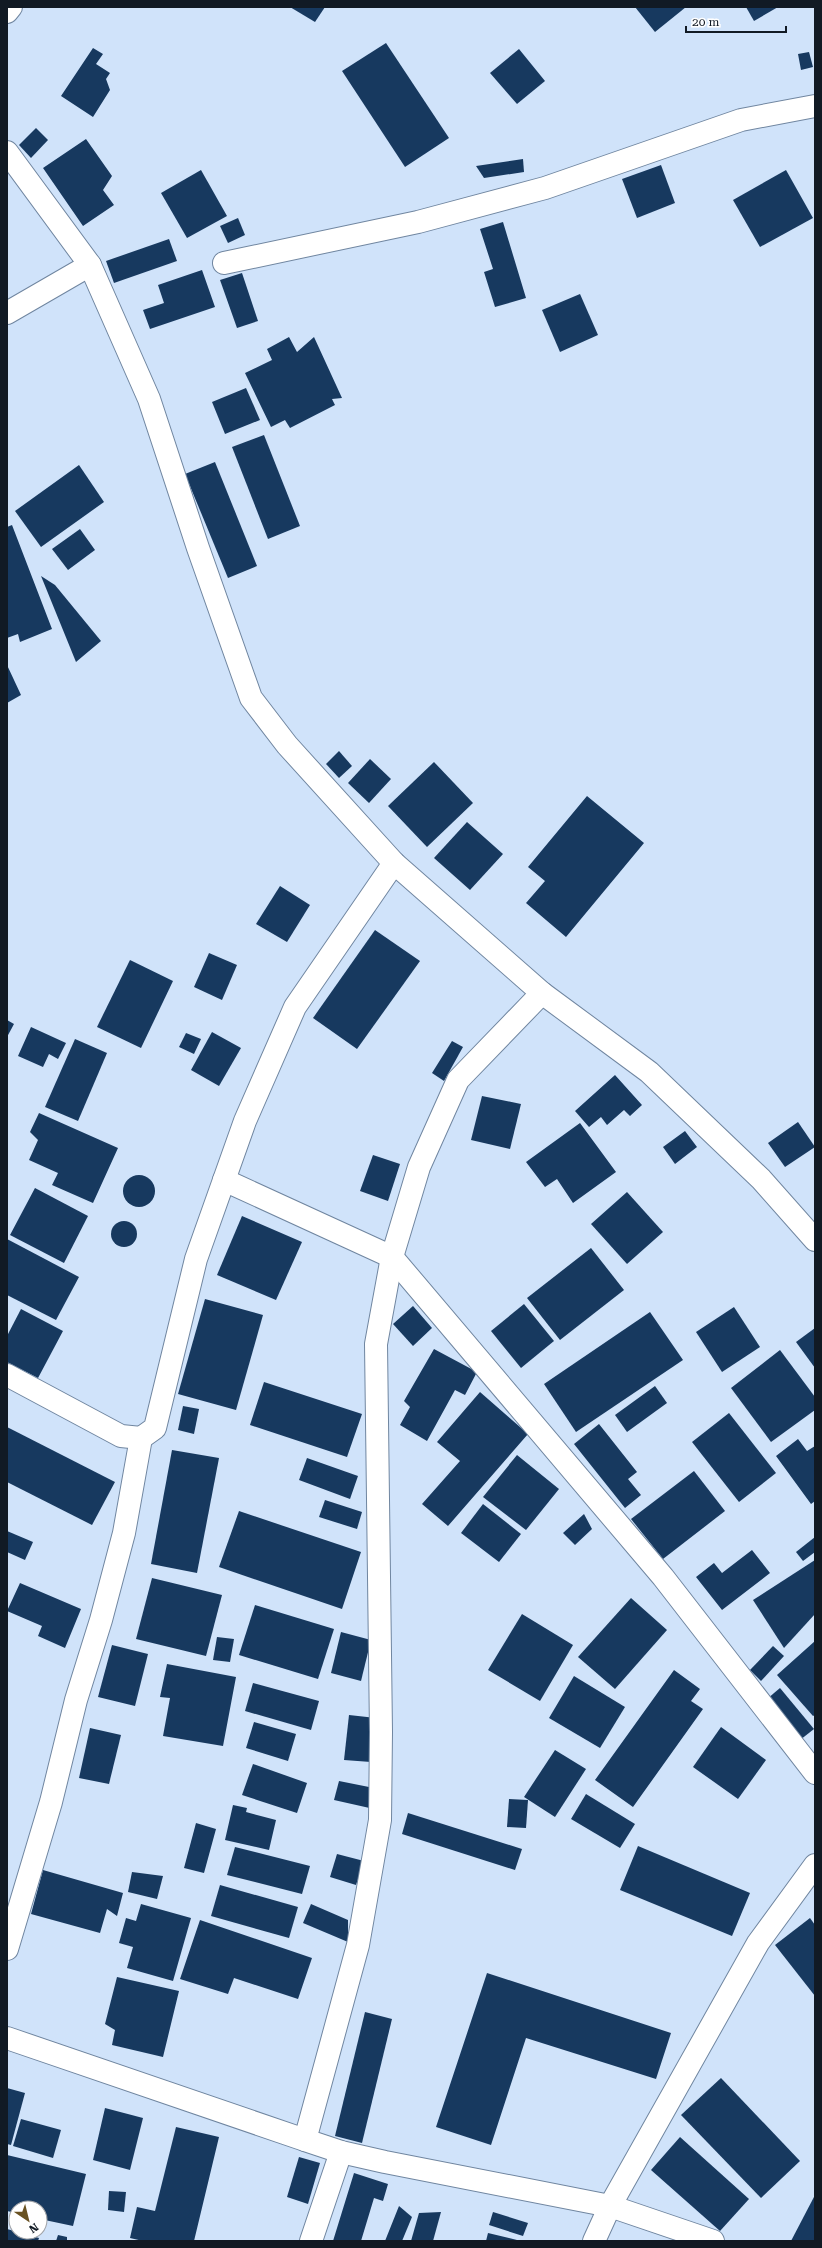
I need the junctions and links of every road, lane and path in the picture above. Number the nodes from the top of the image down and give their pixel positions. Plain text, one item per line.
1 (11, 7) edge
2 (7, 12) edge
3 (815, 106) edge
4 (7, 152) edge
5 (224, 263) dead end
6 (90, 265) junction
7 (7, 313) edge
8 (394, 863) junction
9 (542, 993) junction
10 (224, 1180) junction
11 (815, 1240) edge
12 (392, 1257) junction
13 (7, 1375) edge
14 (141, 1438) junction
15 (815, 1773) edge
16 (815, 1864) edge
17 (7, 1949) edge
18 (7, 2038) edge
19 (305, 2140) junction
20 (341, 2152) junction
21 (610, 2206) junction
22 (311, 2241) edge
23 (594, 2241) edge
24 (712, 2241) edge

1 - 2 street
3 - 5 street
4 - 6 street
6 - 7 street
6 - 8 street
8 - 9 street
8 - 10 street
9 - 11 street
9 - 12 street
10 - 12 street
10 - 14 street
12 - 15 street
12 - 19 street
13 - 14 street
14 - 17 street
16 - 21 street
18 - 19 street
19 - 20 street
20 - 21 street
20 - 22 street
21 - 23 street
21 - 24 street

